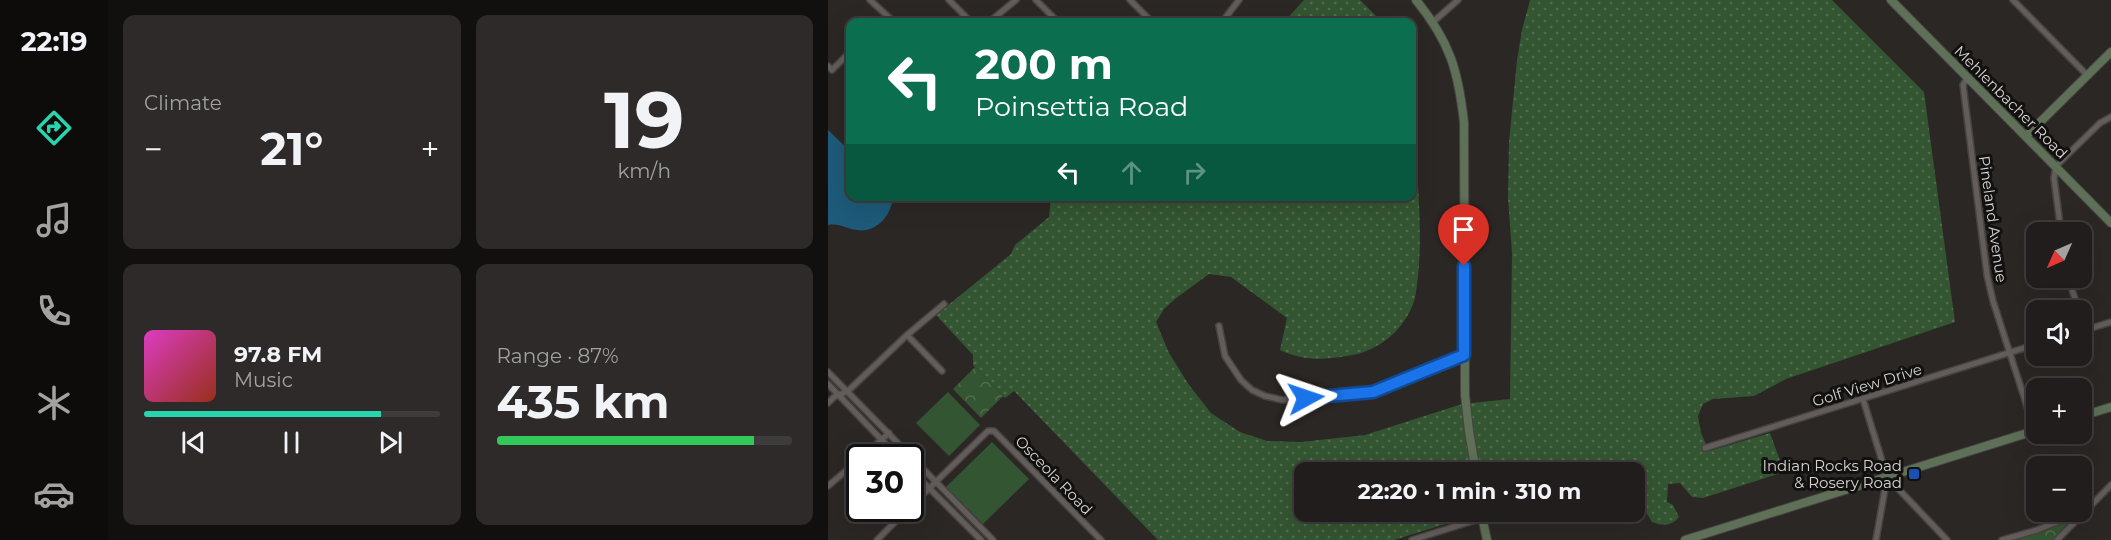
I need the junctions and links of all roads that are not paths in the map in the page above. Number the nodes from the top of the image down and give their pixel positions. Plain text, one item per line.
1 (870, 0) edge
2 (949, 0) edge
3 (1016, 0) edge
4 (1036, 0) edge
5 (1130, 0) edge
6 (1239, 0) edge
7 (1416, 0) edge
8 (1458, 0) edge
9 (1891, 0) edge
10 (2013, 0) edge
11 (890, 18) edge
12 (967, 18) edge
13 (994, 18) edge
14 (1054, 18) edge
15 (1148, 18) edge
16 (1225, 18) edge
17 (1433, 22) junction
18 (2111, 52) edge
19 (846, 55) edge
20 (828, 66) edge
21 (2087, 75) junction
22 (1967, 78) junction
23 (2111, 117) edge
24 (2026, 136) junction
25 (2056, 166) junction
26 (2060, 222) edge
27 (2111, 223) edge
28 (944, 304) dead end
29 (2111, 322) edge
30 (1219, 326) dead end
31 (2092, 327) edge
32 (907, 335) junction
33 (2026, 348) edge
34 (2010, 353) junction
35 (1464, 355) junction
36 (942, 371) dead end
37 (828, 372) edge
38 (828, 384) edge
39 (848, 392) junction
40 (839, 395) junction
41 (1863, 399) junction
42 (2026, 401) edge
43 (828, 403) edge
44 (2111, 406) edge
45 (2092, 413) edge
46 (889, 433) junction
47 (2026, 434) edge
48 (881, 440) junction
49 (876, 444) edge
50 (885, 444) edge
51 (1705, 448) dead end
52 (1474, 462) edge
53 (846, 470) edge
54 (1887, 477) junction
55 (936, 482) junction
56 (924, 483) edge
57 (2111, 485) edge
58 (828, 486) edge
59 (929, 488) junction
60 (924, 493) edge
61 (2092, 503) edge
62 (896, 522) edge
63 (1462, 522) edge
64 (1483, 522) edge
65 (2056, 522) edge
66 (2073, 522) edge
67 (877, 540) edge
68 (981, 540) edge
69 (993, 540) edge
70 (1101, 540) edge
71 (1412, 540) edge
72 (1487, 540) edge
73 (1685, 540) edge
74 (1876, 540) edge
75 (1947, 540) edge
76 (2002, 540) edge
77 (2056, 540) edge

1 - 11 street
2 - 12 street
3 - 13 street
4 - 14 street
5 - 15 street
6 - 16 street
7 - 17 street
8 - 17 street
9 - 22 street, Mehlenbacher Road
10 - 21 street
17 - 35 street
18 - 21 street
19 - 20 street
21 - 24 street
22 - 24 street, Mehlenbacher Road
22 - 34 street, Pineland Avenue
23 - 25 street
24 - 25 street, Mehlenbacher Road
25 - 26 street
25 - 27 street, Mehlenbacher Road
28 - 32 street
29 - 31 street
30 - 35 street
32 - 36 street
32 - 39 street
33 - 34 street, Golf View Drive
34 - 41 street, Golf View Drive
34 - 42 street, Pineland Avenue
35 - 52 street
37 - 39 street
38 - 40 street
39 - 40 street
39 - 46 street
40 - 43 street
40 - 48 street
41 - 51 street, Golf View Drive
41 - 54 street
44 - 45 street
46 - 48 street
46 - 55 street
47 - 54 street
48 - 49 street
48 - 50 street
53 - 58 street
54 - 73 street
54 - 74 street
54 - 75 street
55 - 59 street
55 - 69 street
55 - 70 street, Osceola Road
56 - 59 street
57 - 61 street
59 - 60 street
59 - 68 street
62 - 67 street
63 - 71 street
64 - 72 street
65 - 76 street
66 - 77 street

